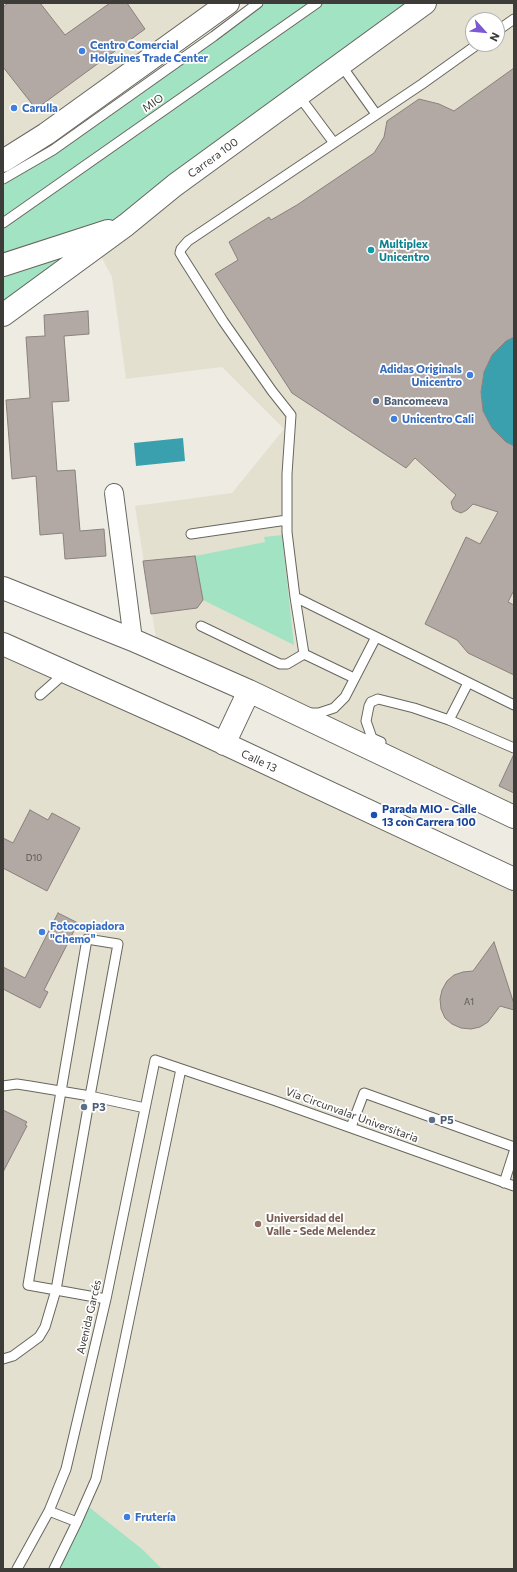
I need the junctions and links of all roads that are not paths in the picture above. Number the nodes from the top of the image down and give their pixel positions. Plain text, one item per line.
1 (228, 3) edge
2 (258, 3) edge
3 (318, 3) edge
4 (425, 3) edge
5 (514, 18) edge
6 (505, 25) edge
7 (466, 52) edge
8 (341, 65) junction
9 (299, 96) junction
10 (376, 114) junction
11 (334, 143) junction
12 (3, 161) edge
13 (3, 179) edge
14 (3, 223) edge
15 (126, 225) junction
16 (3, 265) edge
17 (3, 316) edge
18 (114, 493) dead end
19 (287, 520) junction
20 (191, 534) dead end
21 (3, 588) edge
22 (295, 597) junction
23 (201, 626) dead end
24 (376, 637) junction
25 (132, 640) junction
26 (3, 644) edge
27 (304, 654) junction
28 (65, 673) junction
29 (354, 678) junction
30 (468, 683) junction
31 (249, 691) junction
32 (40, 695) dead end
33 (514, 705) edge
34 (296, 714) junction
35 (449, 720) junction
36 (224, 744) junction
37 (386, 745) dead end
38 (514, 748) edge
39 (514, 817) edge
40 (514, 879) edge
41 (155, 1060) joint
42 (181, 1069) junction
43 (3, 1086) edge
44 (60, 1091) junction
45 (90, 1096) junction
46 (145, 1108) junction
47 (351, 1127) junction
48 (514, 1147) edge
49 (514, 1152) edge
50 (504, 1183) junction
51 (514, 1186) edge
52 (56, 1290) junction
53 (106, 1299) junction
54 (3, 1360) edge
55 (48, 1511) junction
56 (77, 1522) junction
57 (17, 1569) edge
58 (54, 1569) edge

1 - 12 main road
2 - 13 lane, MIO
3 - 14 lane, MIO
4 - 8 main road, Carrera 100
5 - 6 lane
7 - 10 lane
8 - 9 main road, Carrera 100
8 - 10 lane
9 - 11 lane
9 - 15 main road, Carrera 100
10 - 11 lane
11 - 19 lane
15 - 16 main road
15 - 17 main road, Carrera 100
18 - 25 street
19 - 20 lane
19 - 22 lane
21 - 25 main road
22 - 24 lane
22 - 27 lane
23 - 27 lane
24 - 29 lane
24 - 30 lane
25 - 31 main road
26 - 28 main road, Calle 13
27 - 29 lane
28 - 32 lane
28 - 36 main road, Calle 13
29 - 34 lane
30 - 33 lane
30 - 35 lane
31 - 34 main road
31 - 36 main road
34 - 39 main road
35 - 37 lane
35 - 38 lane
36 - 40 main road, Calle 13
41 - 42 lane, Vía Circunvalar Universitaria
41 - 46 lane, Avenida Garcés
42 - 47 lane, Vía Circunvalar Universitaria
42 - 56 lane
43 - 44 lane
44 - 45 lane
44 - 45 lane
44 - 52 lane
45 - 46 lane
45 - 52 lane
46 - 53 lane, Avenida Garcés
47 - 48 lane
47 - 50 lane, Vía Circunvalar Universitaria
49 - 50 lane
50 - 51 lane, Vía Circunvalar Universitaria
52 - 53 lane
52 - 54 lane
53 - 55 lane, Avenida Garcés
55 - 56 lane
55 - 57 lane, Avenida Garcés
56 - 58 lane

